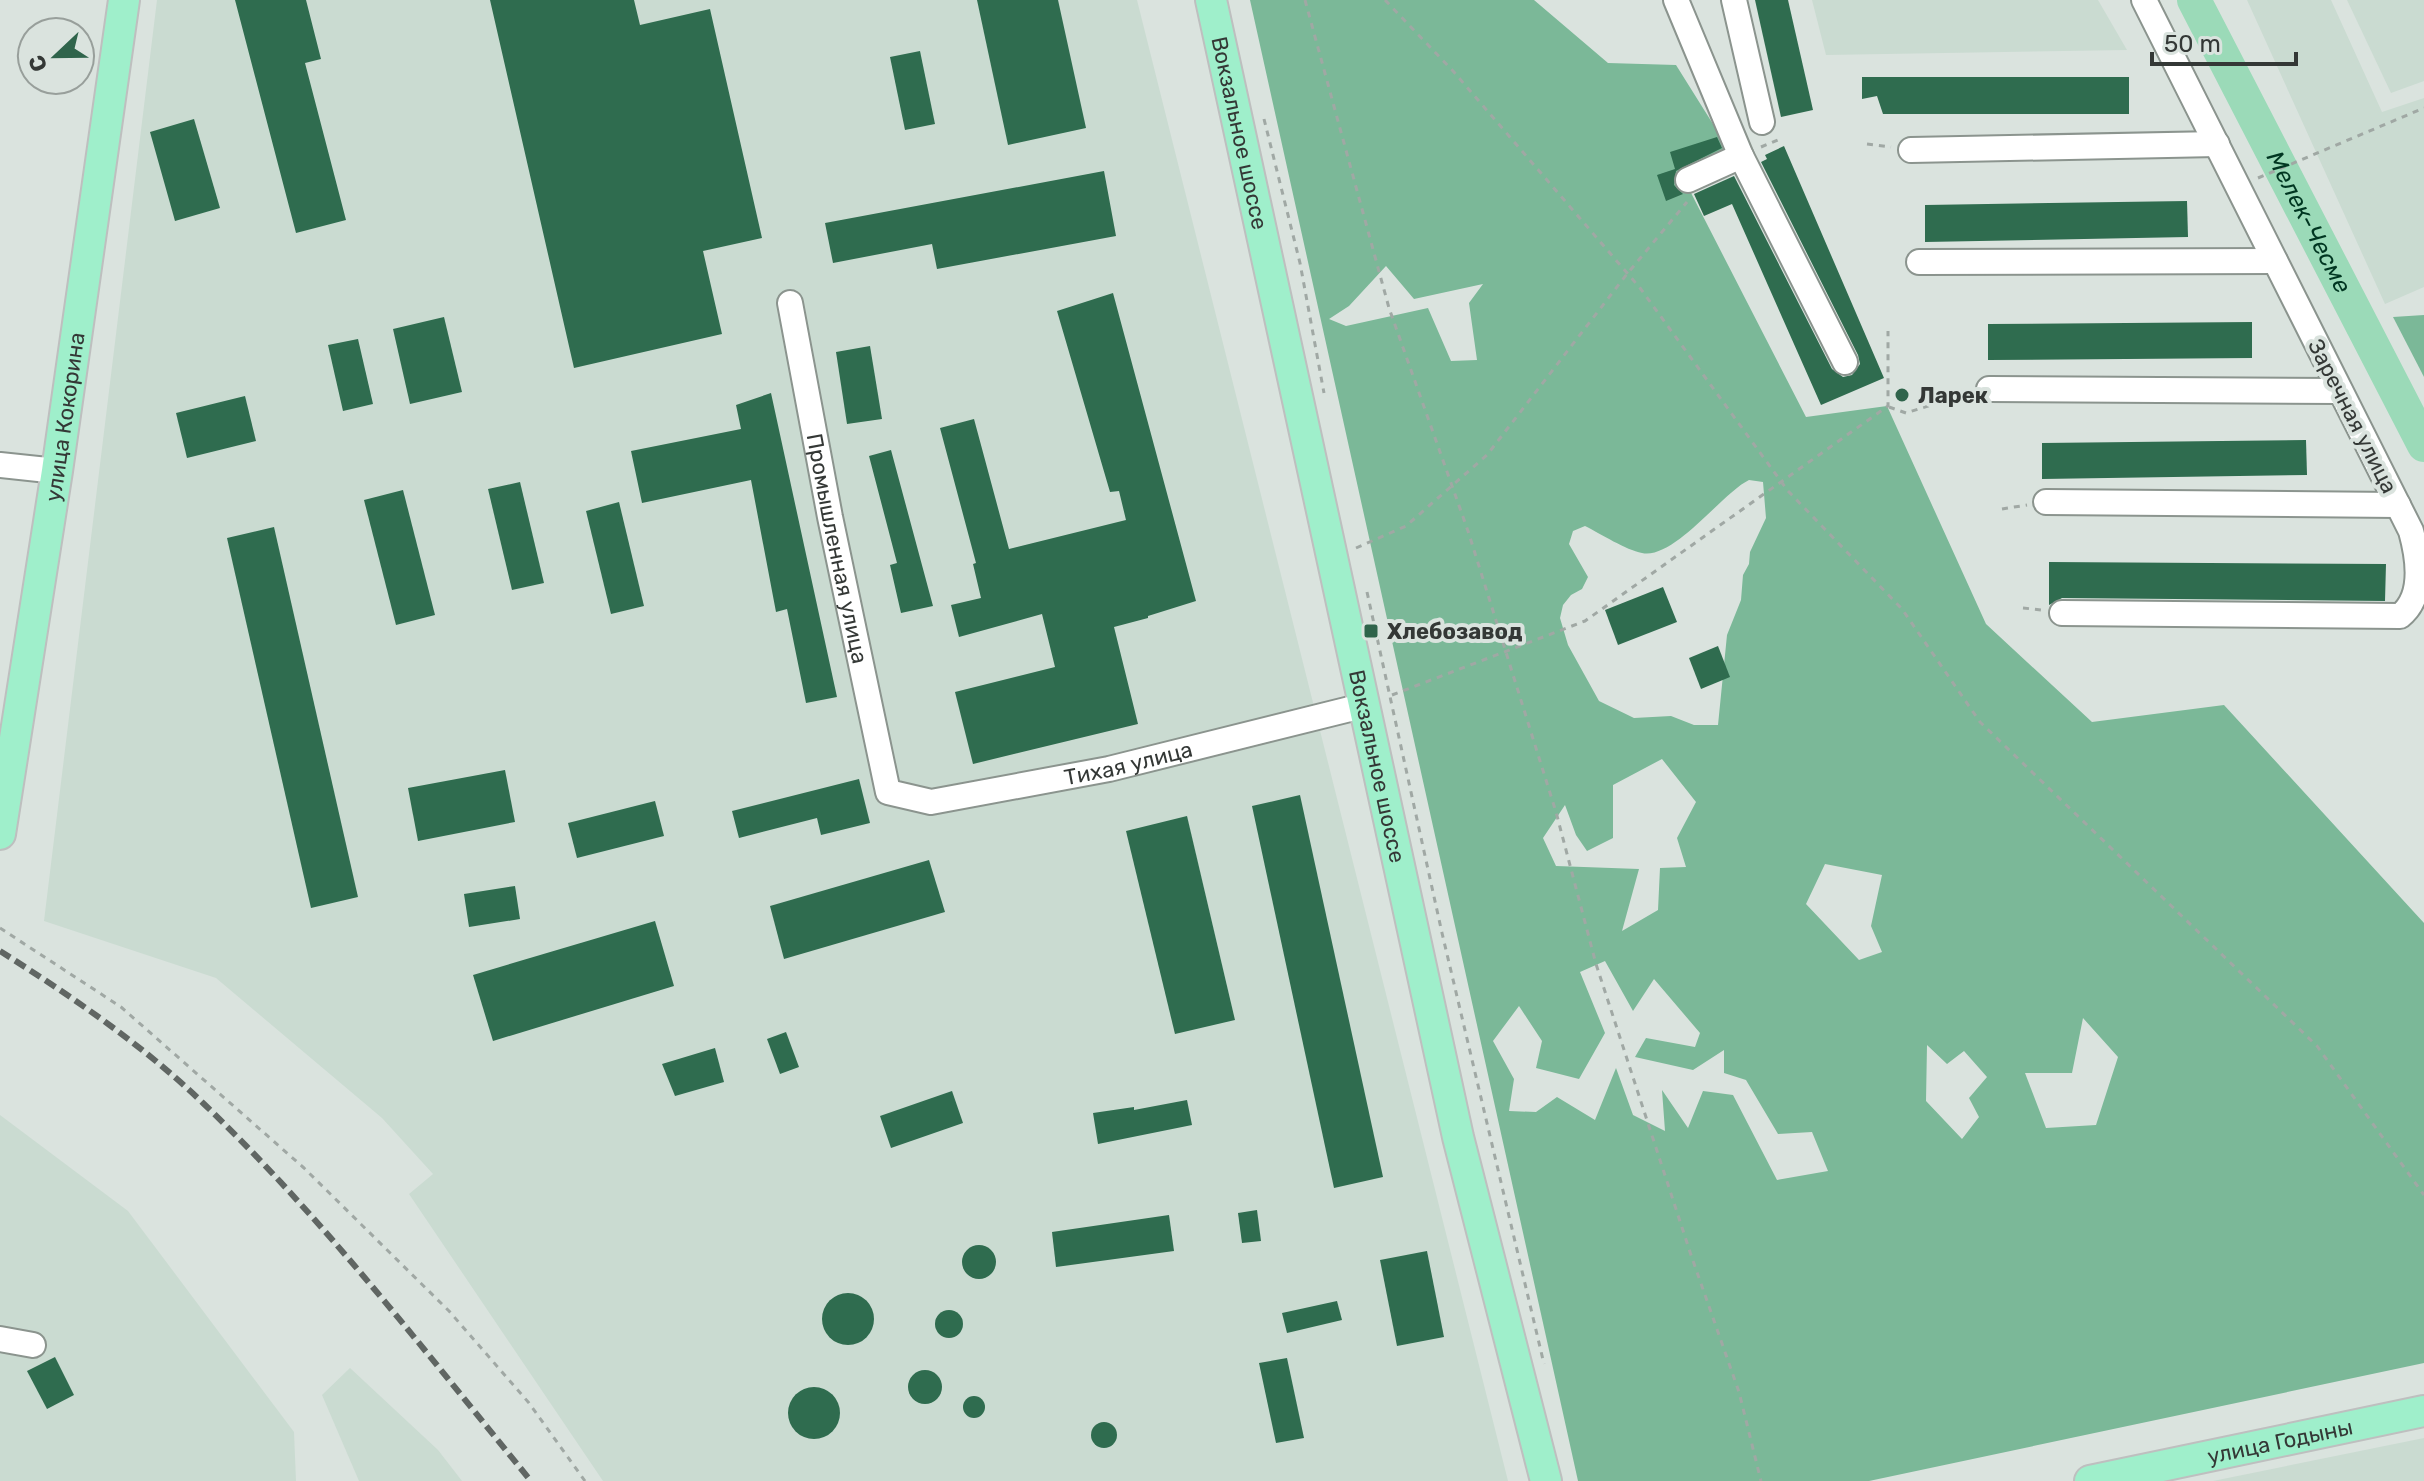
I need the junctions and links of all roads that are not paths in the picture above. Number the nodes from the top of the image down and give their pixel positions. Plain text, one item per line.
1 (124, 0) edge
2 (1211, 0) edge
3 (1676, 0) edge
4 (1734, 0) edge
5 (2144, 0) edge
6 (1762, 122) dead end
7 (2217, 144) junction
8 (1911, 150) dead end
9 (1741, 156) junction
10 (1688, 180) road end
11 (2275, 261) junction
12 (1919, 262) dead end
13 (790, 303) dead end
14 (1845, 362) dead end
15 (1989, 389) road end
16 (2340, 391) junction
17 (0, 465) edge
18 (57, 471) junction
19 (2046, 502) dead end
20 (2398, 505) junction
21 (2062, 613) dead end
22 (1378, 701) junction
23 (9, 720) edge
24 (888, 792) joint
25 (0, 834) edge
26 (0, 1339) edge
27 (33, 1345) dead end
28 (2424, 1411) edge
29 (1546, 1481) edge
30 (2090, 1481) edge

1 - 18 main road, улица Кокорина
2 - 22 main road, Вокзальное шоссе
3 - 9 street
4 - 6 street
5 - 7 street, Заречная улица
7 - 8 street
7 - 11 street, Заречная улица
9 - 10 street
9 - 14 street
11 - 12 street
11 - 16 street, Заречная улица
13 - 24 street, Промышленная улица
15 - 16 street
16 - 20 street, Заречная улица
17 - 18 street
18 - 23 main road, улица Кокорина
19 - 20 street
20 - 21 street, Заречная улица
22 - 24 street, Тихая улица
22 - 29 main road, Вокзальное шоссе
23 - 25 main road, улица Кокорина
26 - 27 street
28 - 30 main road, улица Годыны

